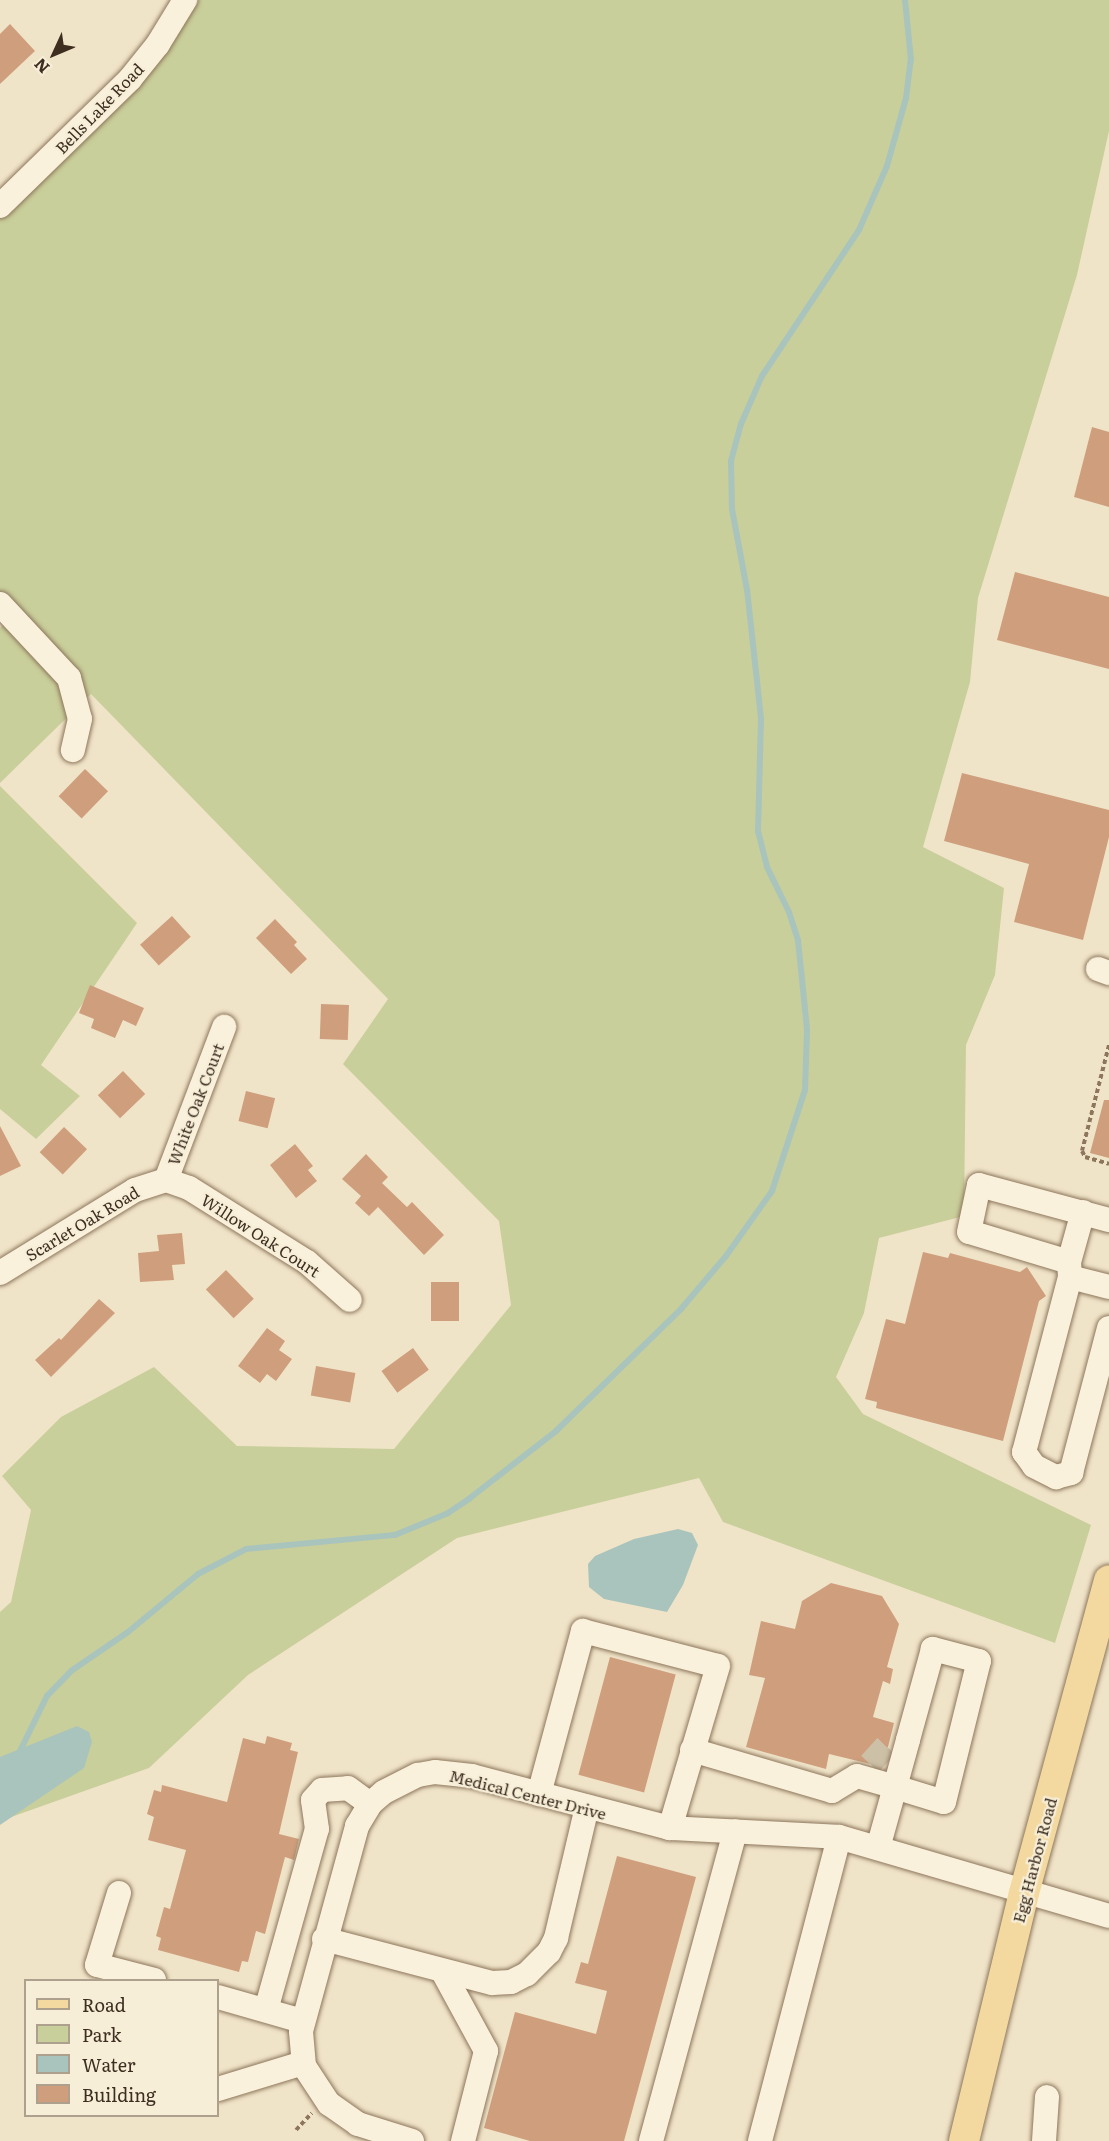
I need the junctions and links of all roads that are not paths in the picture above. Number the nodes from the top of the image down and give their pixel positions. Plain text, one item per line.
1 (184, 0) edge
2 (0, 206) edge
3 (0, 604) edge
4 (73, 750) dead end
5 (224, 1027) dead end
6 (166, 1180) junction
7 (1083, 1212) junction
8 (1109, 1220) edge
9 (1070, 1270) junction
10 (0, 1273) edge
11 (1109, 1287) edge
12 (350, 1300) dead end
13 (1109, 1328) edge
14 (1109, 1580) edge
15 (692, 1750) junction
16 (895, 1787) junction
17 (539, 1794) junction
18 (370, 1804) junction
19 (587, 1808) junction
20 (670, 1828) junction
21 (735, 1831) junction
22 (839, 1837) junction
23 (878, 1848) junction
24 (119, 1893) dead end
25 (1024, 1893) junction
26 (1109, 1916) edge
27 (324, 1939) junction
28 (443, 1971) junction
29 (150, 1979) edge
30 (219, 1997) edge
31 (266, 2010) junction
32 (302, 2021) junction
33 (303, 2063) junction
34 (219, 2089) edge
35 (1047, 2097) dead end
36 (412, 2141) edge
37 (463, 2141) edge
38 (651, 2141) edge
39 (760, 2141) edge
40 (964, 2141) edge
41 (1044, 2141) edge

1 - 2 street, Bells Lake Road
3 - 4 street
5 - 6 street, White Oak Court
6 - 10 street, Scarlet Oak Road
6 - 12 street, Willow Oak Court
7 - 8 street
7 - 9 street
7 - 9 street
9 - 11 street
9 - 13 street
14 - 25 main road, Egg Harbor Road
15 - 16 street
15 - 17 street
15 - 20 street
16 - 16 street
16 - 23 street
17 - 18 street, Medical Center Drive
17 - 19 street, Medical Center Drive
18 - 27 street, Medical Center Drive
18 - 31 street
19 - 20 street, Medical Center Drive
19 - 28 street
20 - 21 street, Medical Center Drive
21 - 22 street, Medical Center Drive
21 - 38 street
22 - 23 street, Medical Center Drive
22 - 39 street
23 - 25 street, Medical Center Drive
24 - 29 street
25 - 26 street, Medical Center Drive
25 - 40 main road, Egg Harbor Road
27 - 28 street
27 - 32 street, Medical Center Drive
28 - 37 street
30 - 31 street
31 - 32 street
32 - 33 street, Medical Center Drive
33 - 34 street
33 - 36 street, Medical Center Drive
35 - 41 street

